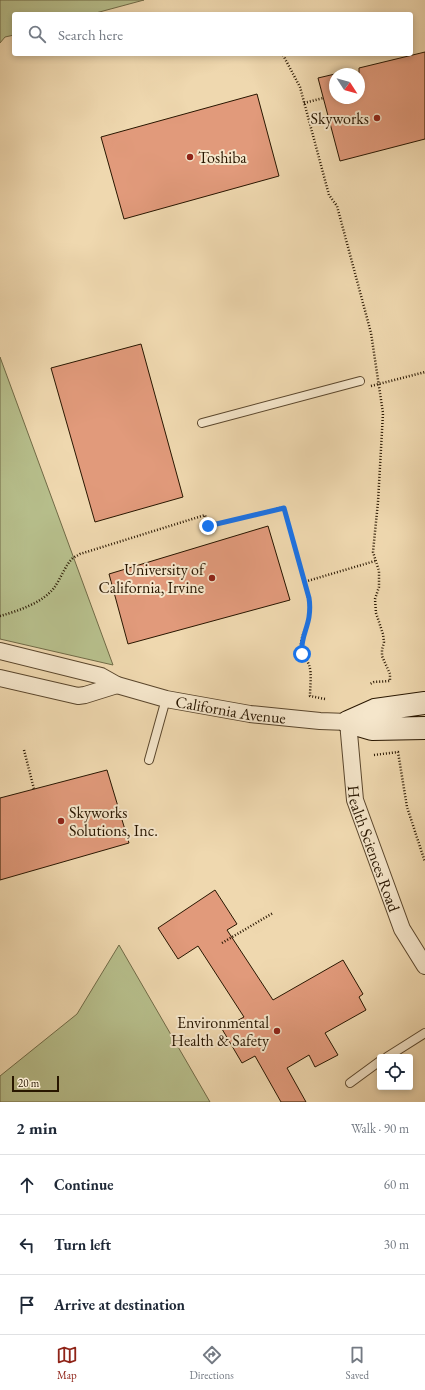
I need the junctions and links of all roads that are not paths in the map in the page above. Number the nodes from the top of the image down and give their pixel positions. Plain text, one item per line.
1 (360, 381) dead end
2 (202, 423) dead end
3 (0, 651) edge
4 (0, 678) edge
5 (117, 685) junction
6 (166, 699) junction
7 (425, 703) edge
8 (348, 722) junction
9 (425, 728) edge
10 (149, 760) dead end
11 (425, 966) edge
12 (425, 1033) edge
13 (392, 1054) edge
14 (377, 1063) edge
15 (350, 1083) dead end

1 - 2 lane
3 - 5 street, California Avenue
4 - 5 street
5 - 6 street, California Avenue
6 - 8 street, California Avenue
6 - 10 lane
7 - 8 street, California Avenue
8 - 9 street, California Avenue
8 - 11 street, Health Sciences Road
12 - 13 lane
14 - 15 lane

